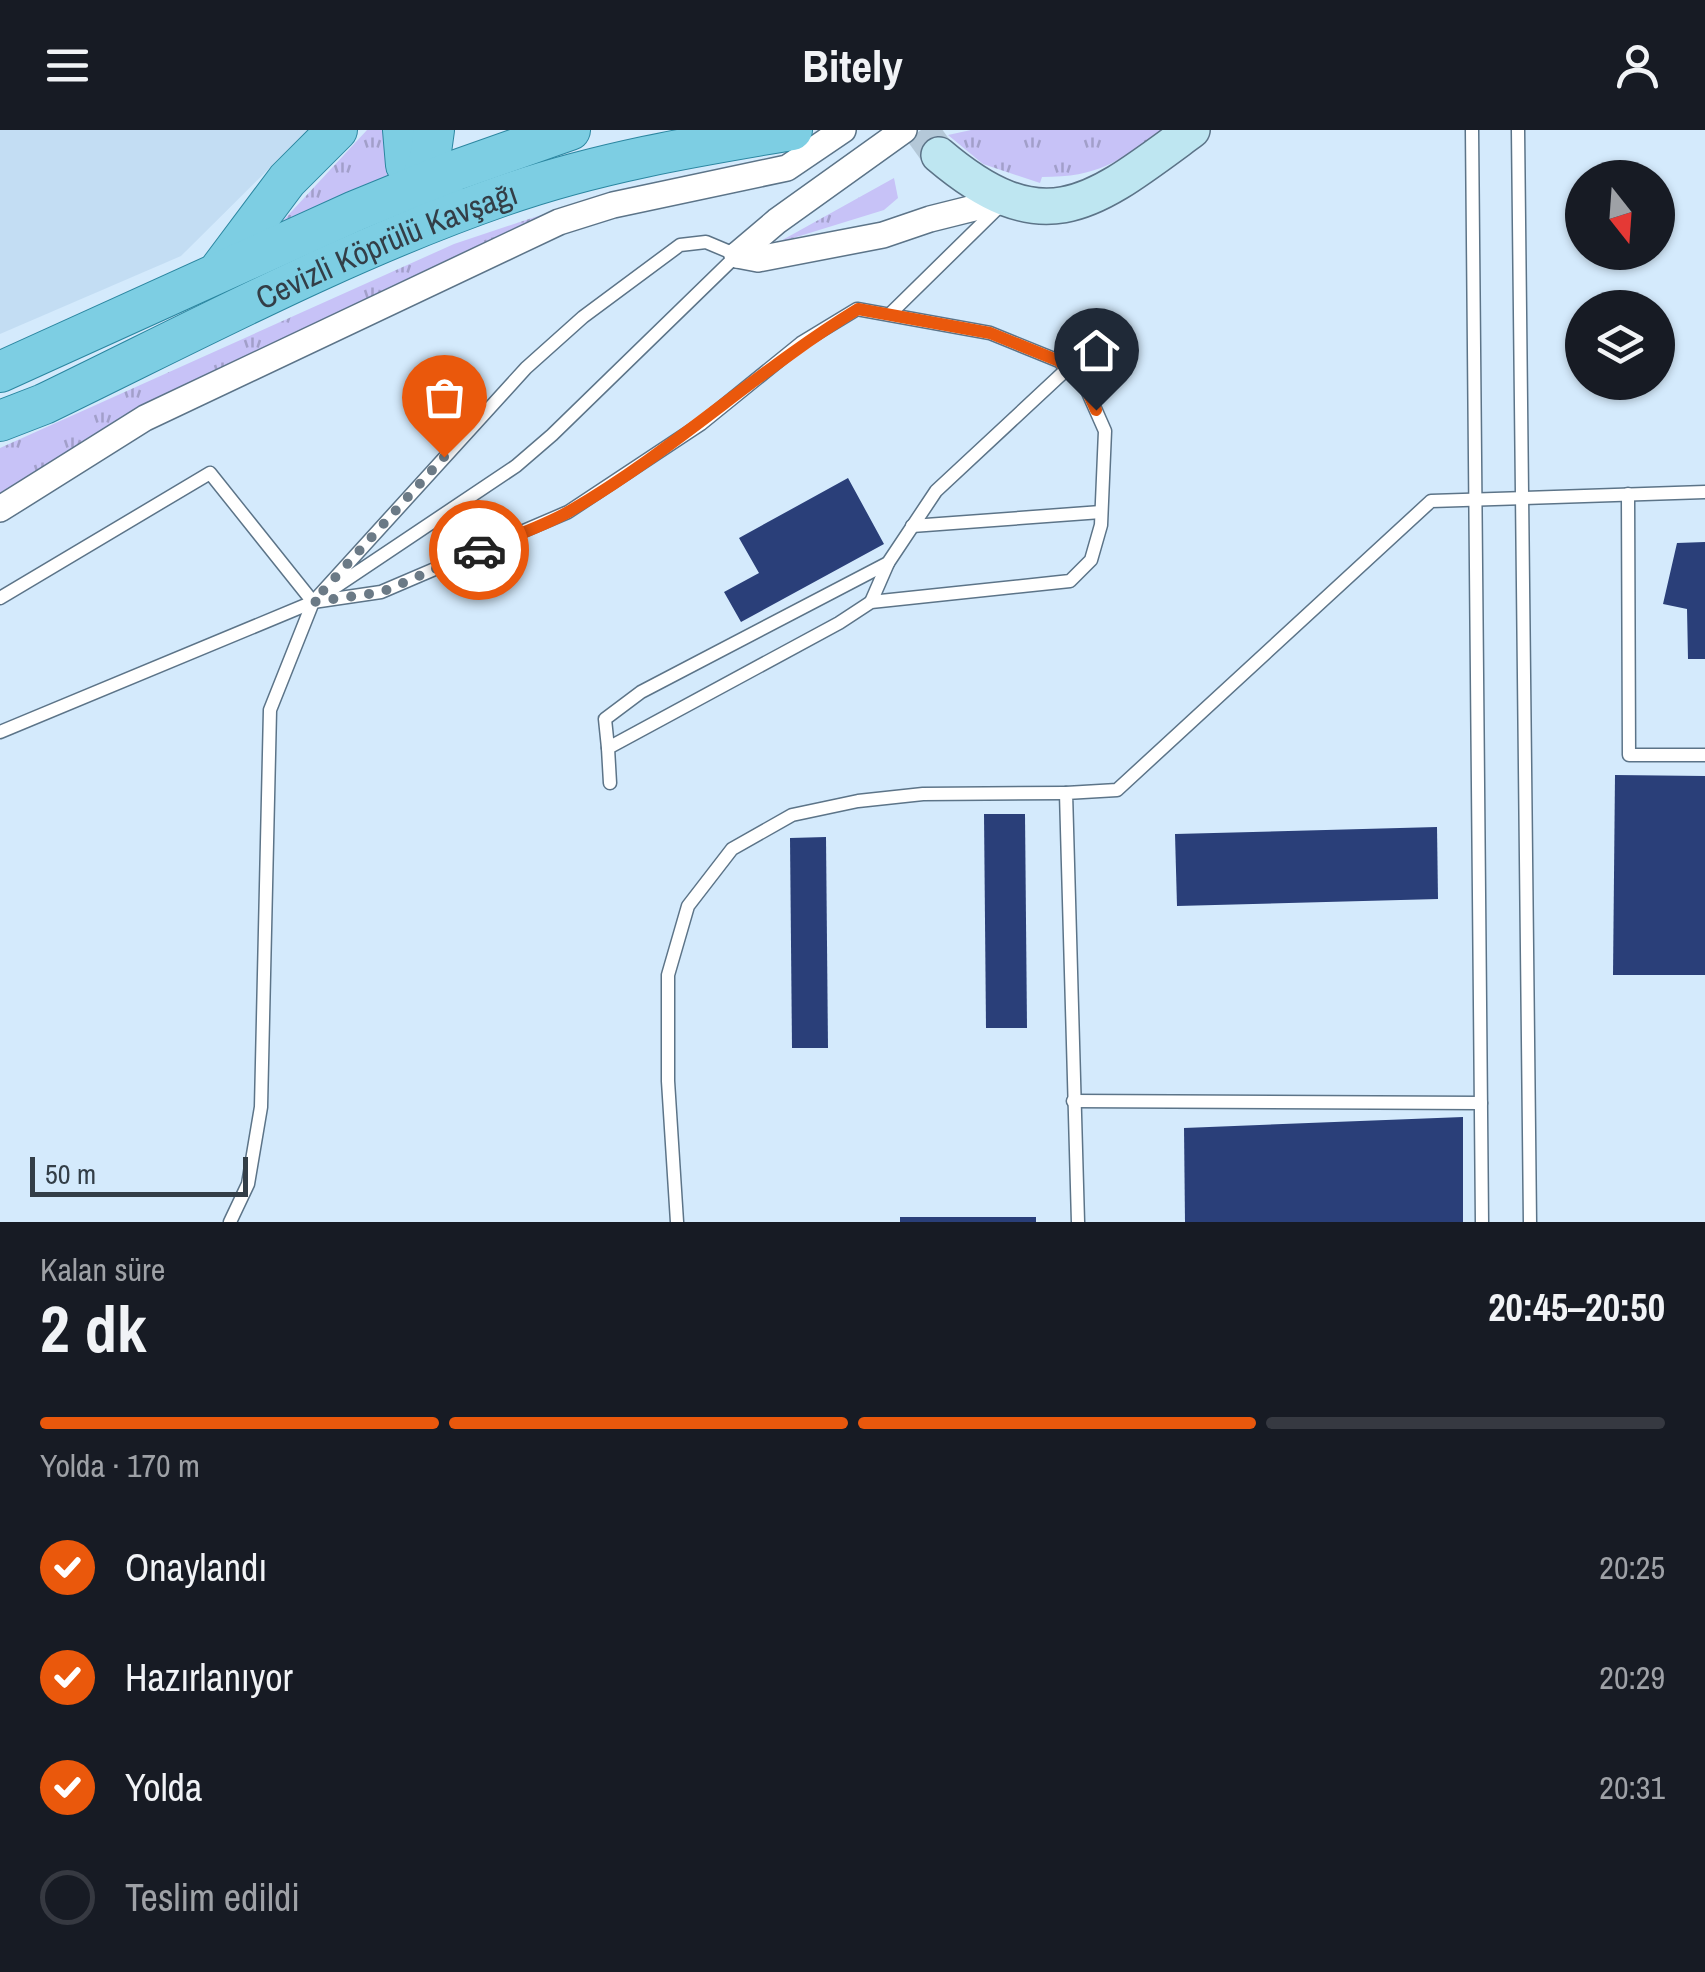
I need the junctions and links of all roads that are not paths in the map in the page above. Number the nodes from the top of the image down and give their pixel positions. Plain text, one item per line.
1 (337, 130) edge
2 (404, 130) edge
3 (434, 130) edge
4 (496, 130) edge
5 (792, 130) edge
6 (842, 130) edge
7 (904, 130) edge
8 (1192, 130) edge
9 (1472, 130) edge
10 (1518, 130) edge
11 (560, 133) edge
12 (938, 155) tunnel mouth
13 (420, 186) junction
14 (506, 194) junction
15 (1006, 200) junction
16 (390, 238) junction
17 (736, 255) junction
18 (218, 272) junction
19 (891, 312) junction
20 (1067, 369) junction
21 (0, 372) edge
22 (0, 421) edge
23 (1705, 492) edge
24 (1628, 494) junction
25 (1524, 498) junction
26 (1474, 499) junction
27 (0, 509) edge
28 (1102, 512) junction
29 (912, 526) junction
30 (888, 563) junction
31 (0, 598) edge
32 (313, 602) junction
33 (872, 602) junction
34 (0, 732) edge
35 (608, 748) junction
36 (1705, 755) edge
37 (610, 783) dead end
38 (1066, 793) junction
39 (1073, 1102) junction
40 (1481, 1103) junction
41 (230, 1222) edge
42 (676, 1222) edge
43 (1078, 1222) edge
44 (1482, 1222) edge
45 (1530, 1222) edge

1 - 18 main road
2 - 13 main road
3 - 13 main road
4 - 11 main road
5 - 14 main road, Cevizli Köprülü Kavşağı
6 - 27 street
7 - 17 street
8 - 15 main road
9 - 26 lane
10 - 25 lane
11 - 13 main road, Cevizli Köprülü Kavşağı
12 - 15 main road
13 - 14 main road
13 - 16 main road
13 - 18 main road, Cevizli Köprülü Kavşağı
14 - 16 main road, Cevizli Köprülü Kavşağı
15 - 17 street
15 - 19 lane
16 - 22 main road, Cevizli Köprülü Kavşağı
17 - 32 lane
17 - 32 lane
18 - 21 main road, Cevizli Köprülü Kavşağı
19 - 20 lane
19 - 32 lane
20 - 28 lane
20 - 29 lane
23 - 24 lane
24 - 25 lane
24 - 36 lane
25 - 26 lane
25 - 45 lane
26 - 38 lane
26 - 40 lane
28 - 29 lane
28 - 33 lane
29 - 30 lane
30 - 33 lane
30 - 35 lane
31 - 32 lane
32 - 34 lane
32 - 41 lane
33 - 35 lane
35 - 37 lane
38 - 39 lane
38 - 42 lane
39 - 40 lane
39 - 43 lane
40 - 44 lane

